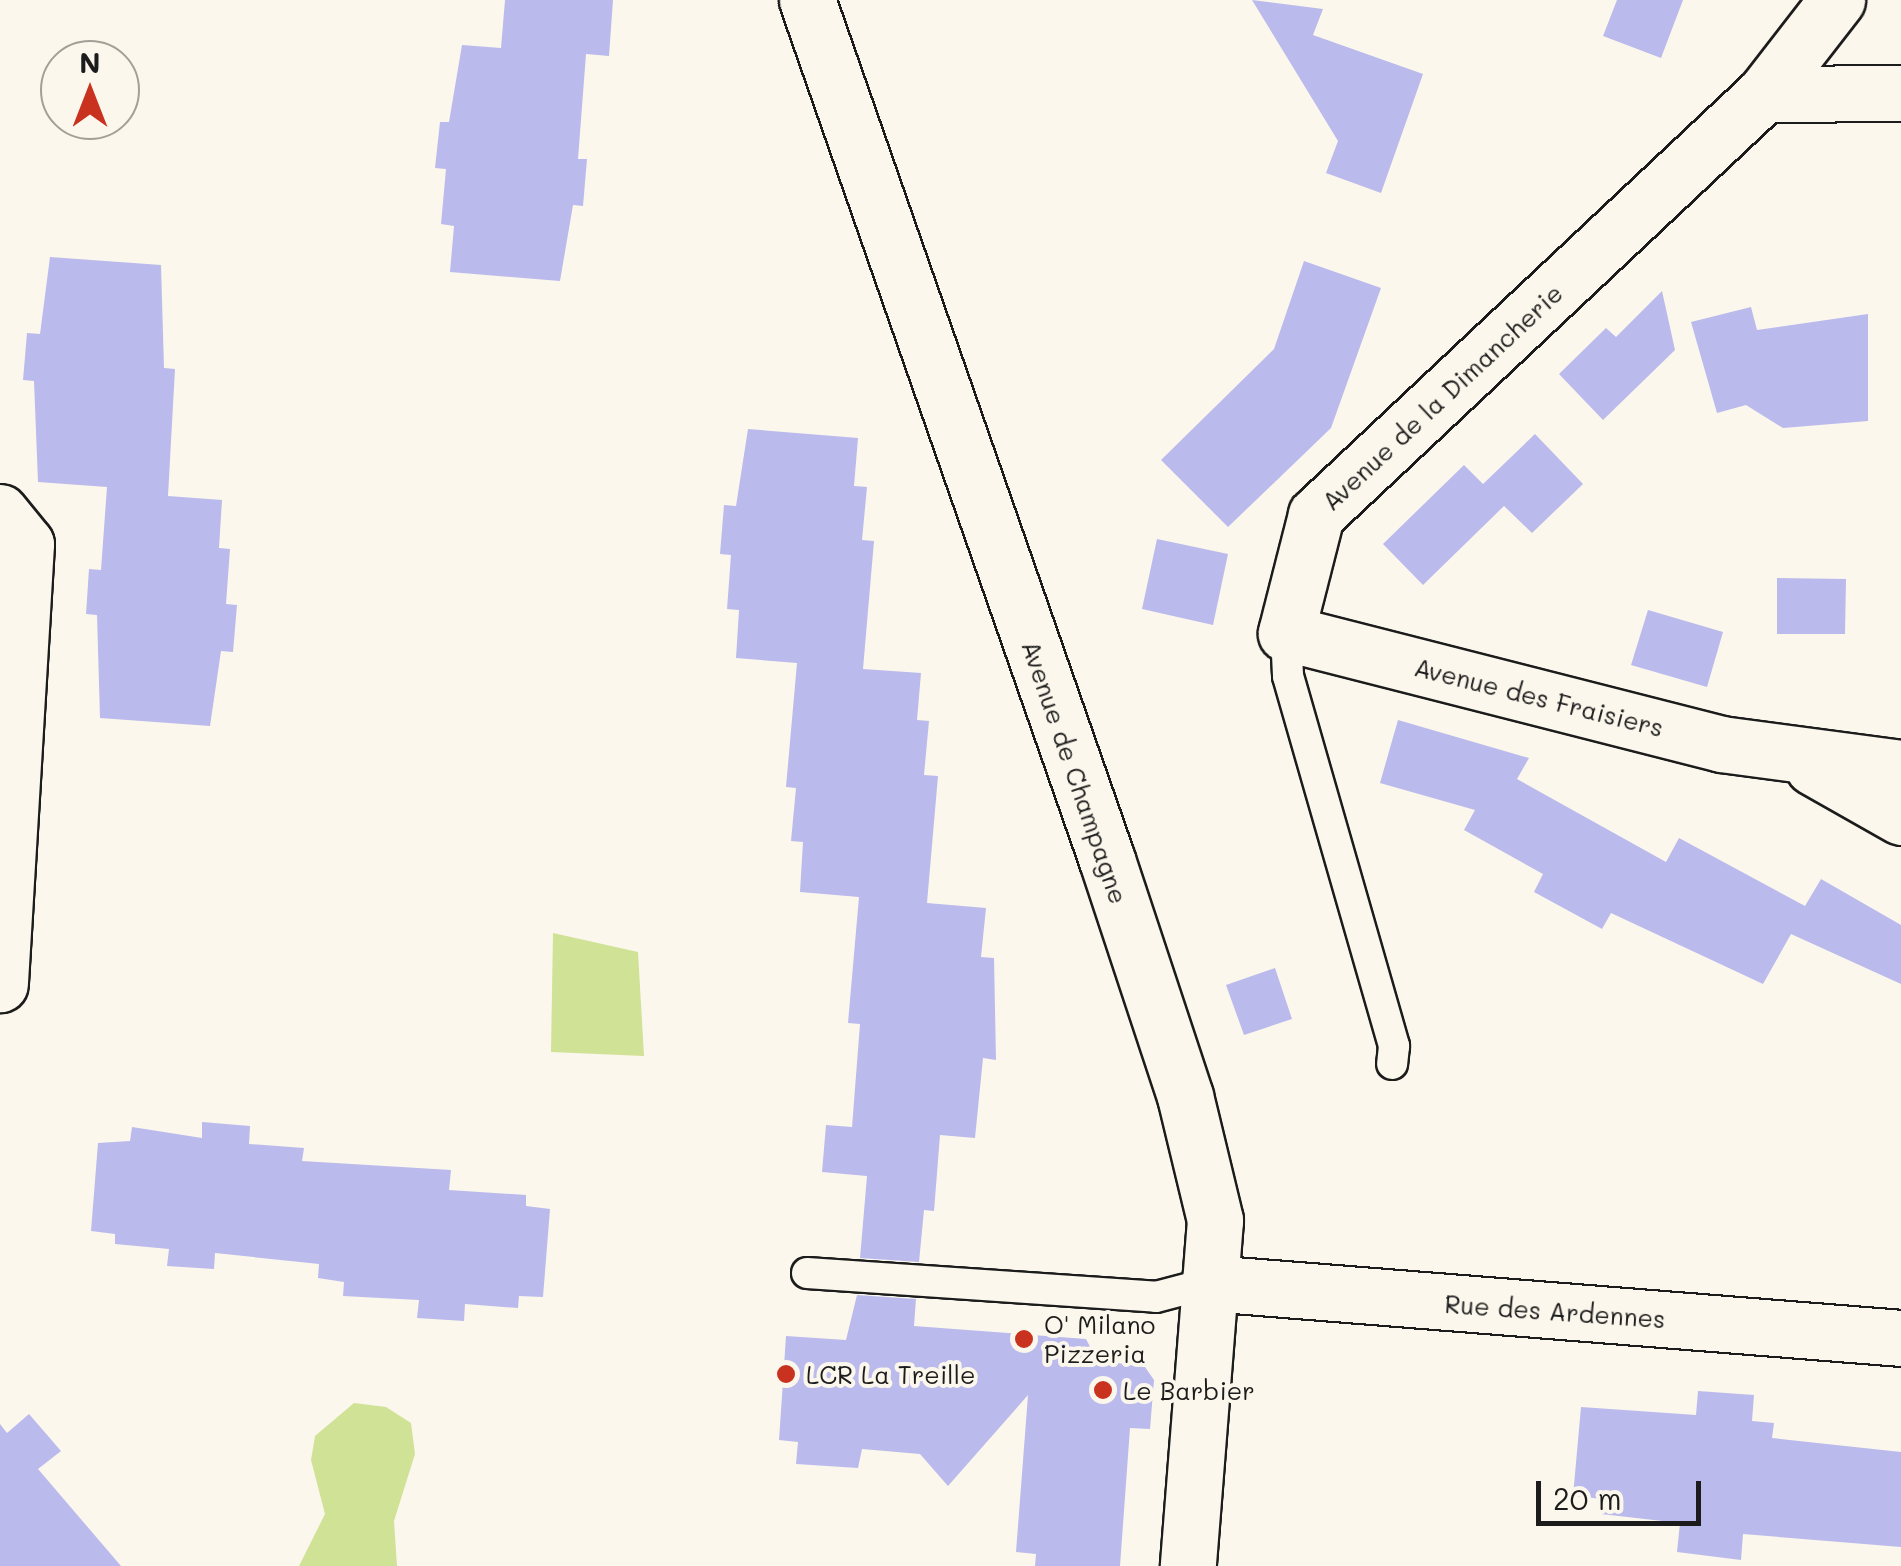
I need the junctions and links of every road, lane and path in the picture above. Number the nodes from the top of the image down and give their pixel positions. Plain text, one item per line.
1 (807, 0) edge
2 (1837, 0) edge
3 (1901, 93) edge
4 (1764, 94) junction
5 (0, 512) edge
6 (1286, 633) junction
7 (1793, 756) junction
8 (1901, 768) edge
9 (1901, 817) edge
10 (0, 984) edge
11 (1392, 1064) dead end
12 (807, 1273) dead end
13 (1210, 1283) junction
14 (1901, 1338) edge
15 (1188, 1566) edge

1 - 13 street, Avenue de Champagne
2 - 4 street, Avenue de la Dimancherie
3 - 4 street
4 - 6 street, Avenue de la Dimancherie
5 - 10 street
6 - 7 street, Avenue des Fraisiers
6 - 11 lane, Avenue de la Dimancherie
7 - 8 street
7 - 9 street
12 - 13 lane
13 - 14 street, Rue des Ardennes
13 - 15 street, Avenue de Champagne

